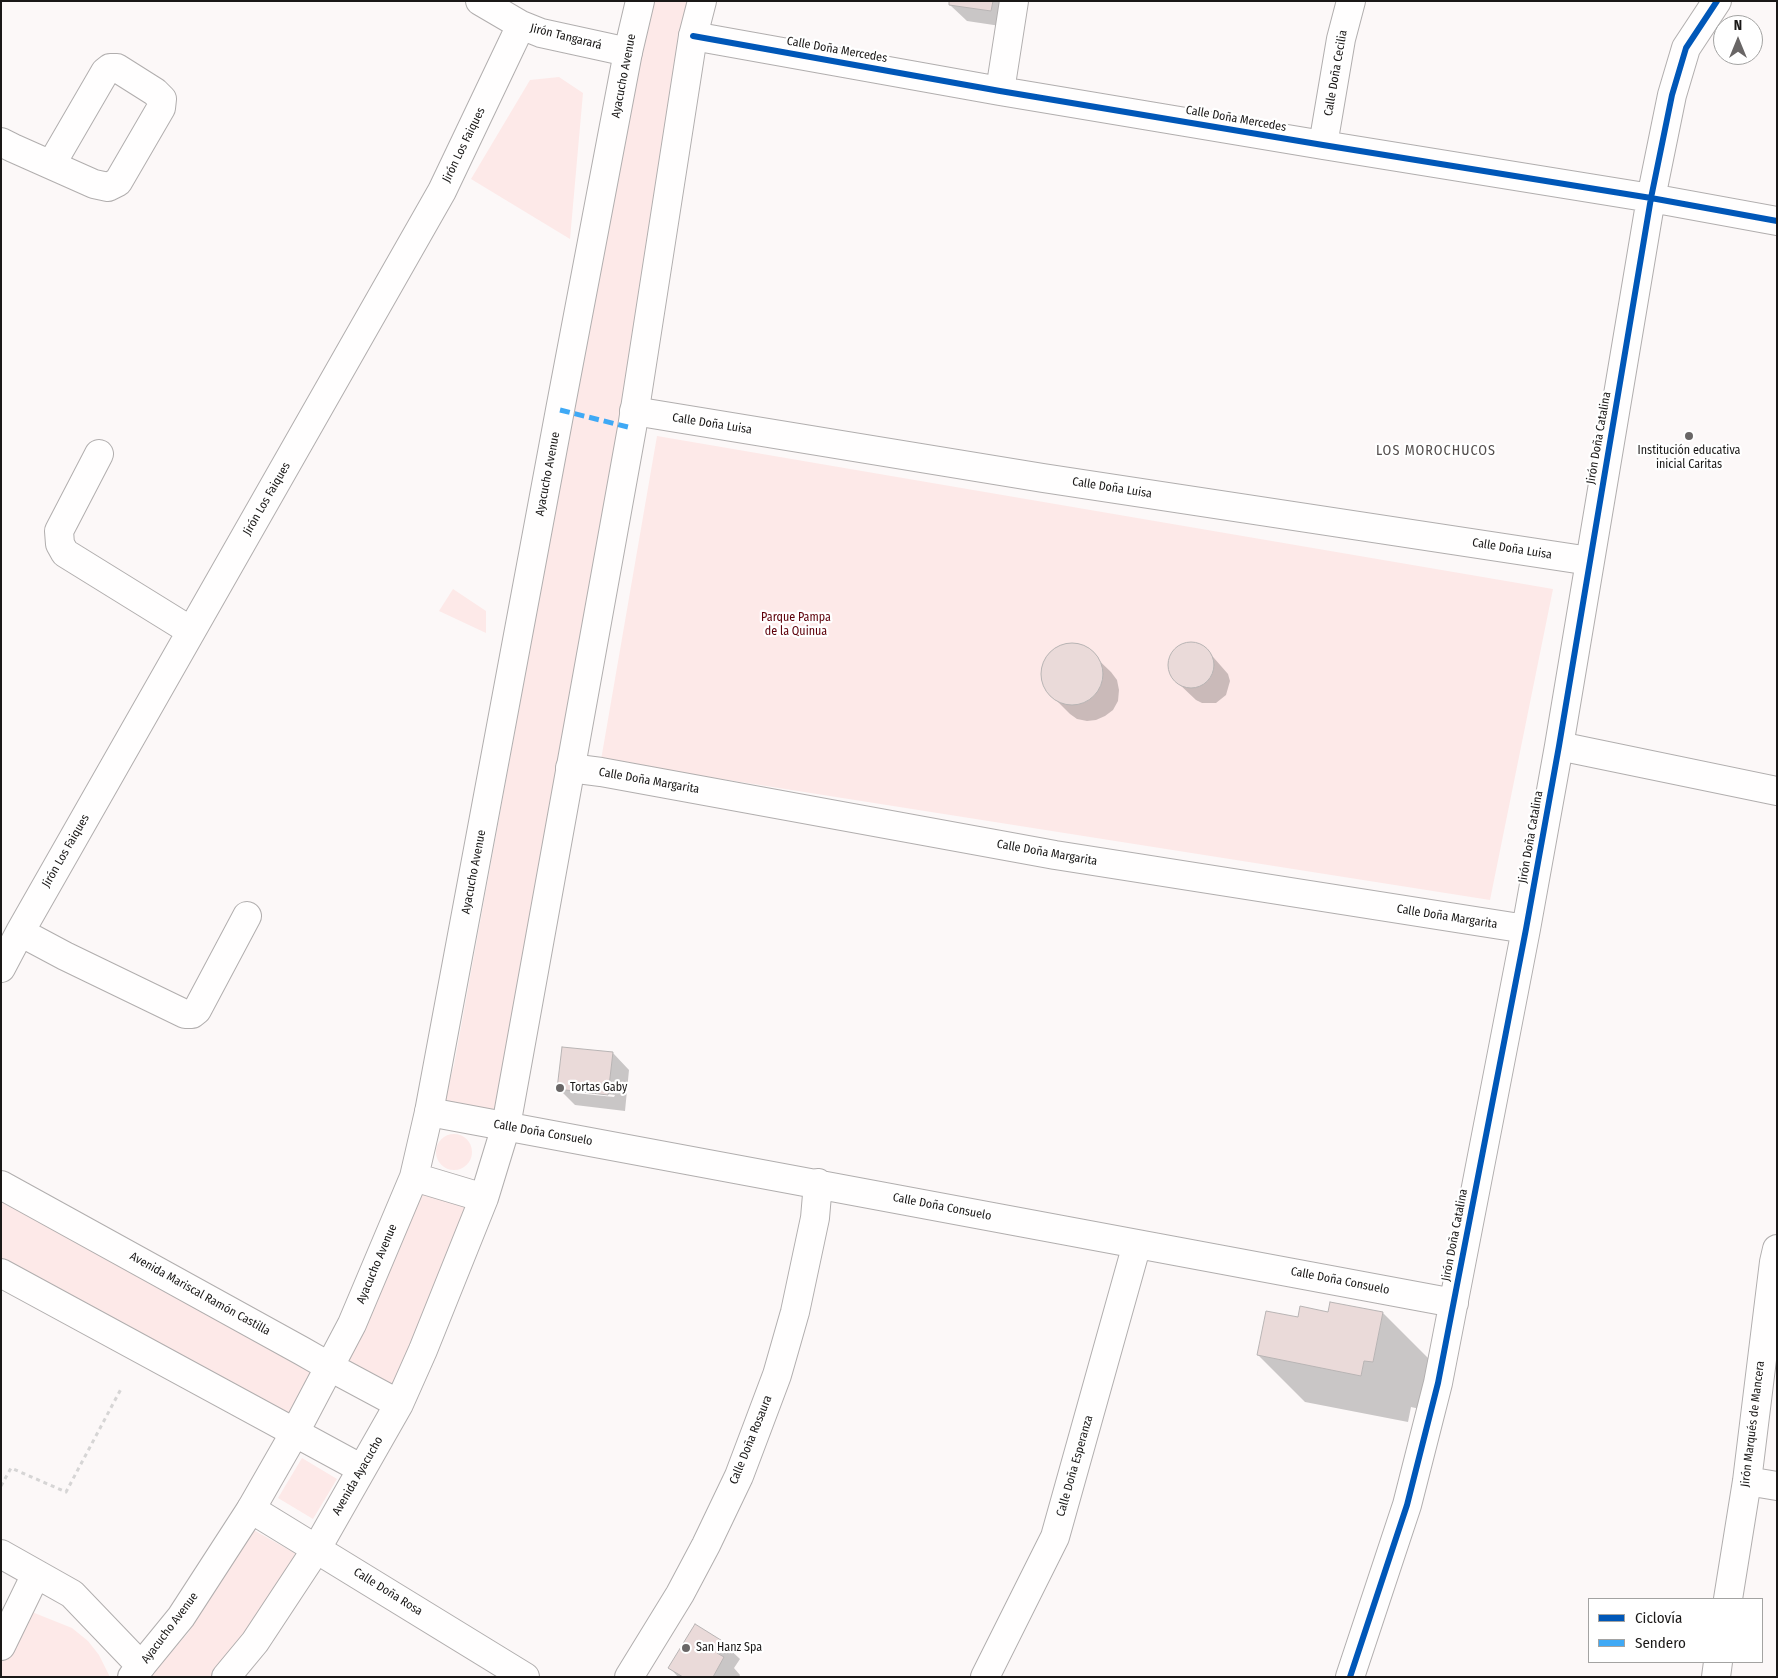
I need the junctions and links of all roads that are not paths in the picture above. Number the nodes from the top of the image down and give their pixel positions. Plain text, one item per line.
1 (480, 1) edge
2 (640, 1) edge
3 (702, 1) edge
4 (1014, 1) edge
5 (1351, 1) edge
6 (1717, 1) edge
7 (521, 25) junction
8 (693, 36) junction
9 (628, 52) junction
10 (1000, 91) junction
11 (1, 142) edge
12 (1324, 145) junction
13 (51, 165) dead end
14 (1652, 198) junction
15 (1777, 221) edge
16 (634, 411) junction
17 (99, 454) dead end
18 (1590, 561) junction
19 (191, 631) junction
20 (1559, 746) junction
21 (570, 768) junction
22 (1777, 791) edge
23 (247, 916) dead end
24 (1526, 929) junction
25 (20, 932) junction
26 (1, 968) edge
27 (429, 1112) junction
28 (506, 1126) junction
29 (414, 1177) junction
30 (818, 1183) junction
31 (1, 1185) edge
32 (484, 1198) junction
33 (1137, 1244) junction
34 (1777, 1249) edge
35 (1, 1273) edge
36 (1454, 1303) junction
37 (330, 1367) junction
38 (399, 1404) junction
39 (294, 1434) junction
40 (362, 1470) junction
41 (1746, 1481) junction
42 (1777, 1486) edge
43 (251, 1509) junction
44 (317, 1548) junction
45 (1, 1554) edge
46 (36, 1574) junction
47 (1728, 1598) edge
48 (1, 1646) edge
49 (1718, 1663) edge
50 (136, 1672) edge
51 (226, 1677) edge
52 (525, 1677) edge
53 (629, 1677) edge
54 (985, 1677) edge
55 (1350, 1677) edge
56 (1716, 1677) edge

1 - 7 street, Jirón Tangarará
2 - 9 street, Ayacucho Avenue
3 - 8 street
4 - 10 street
5 - 12 street, Calle Doña Cecilia
6 - 14 street, Jirón Doña Catalina
7 - 9 street, Jirón Tangarará
7 - 19 street, Jirón Los Faiques
8 - 10 street, Calle Doña Mercedes
8 - 16 street
9 - 27 street, Ayacucho Avenue
10 - 12 street, Calle Doña Mercedes
11 - 13 street
12 - 14 street, Calle Doña Mercedes
14 - 15 street, Calle Doña Mercedes
14 - 18 street, Jirón Doña Catalina
16 - 18 street, Calle Doña Luisa
16 - 21 street
17 - 19 street
18 - 20 street, Jirón Doña Catalina
19 - 25 street, Jirón Los Faiques
20 - 22 street
20 - 24 street, Jirón Doña Catalina
21 - 24 street, Calle Doña Margarita
21 - 28 street
23 - 25 street
24 - 36 street, Jirón Doña Catalina
25 - 26 street, Jirón Los Faiques
27 - 28 street, Calle Doña Consuelo
27 - 29 street, Ayacucho Avenue
28 - 30 street, Calle Doña Consuelo
28 - 32 street
29 - 32 street
29 - 37 street, Ayacucho Avenue
30 - 33 street, Calle Doña Consuelo
30 - 53 street, Calle Doña Rosaura
31 - 37 street, Avenida Mariscal Ramón Castilla
32 - 38 street
33 - 36 street, Calle Doña Consuelo
33 - 54 street, Calle Doña Esperanza
34 - 41 street, Jirón Marqués de Mancera
35 - 39 street
36 - 55 street, Jirón Doña Catalina
37 - 38 street, Avenida Mariscal Ramón Castilla
37 - 39 street, Ayacucho Avenue
38 - 40 street, Avenida Ayacucho
39 - 40 street
39 - 43 street, Ayacucho Avenue
40 - 44 street, Avenida Ayacucho
41 - 42 street
41 - 47 street, Jirón Marqués de Mancera
43 - 44 street, Calle Doña Rosa
43 - 50 street, Ayacucho Avenue
44 - 51 street
44 - 52 street, Calle Doña Rosa
45 - 46 street
46 - 48 street
46 - 50 street
49 - 56 street

